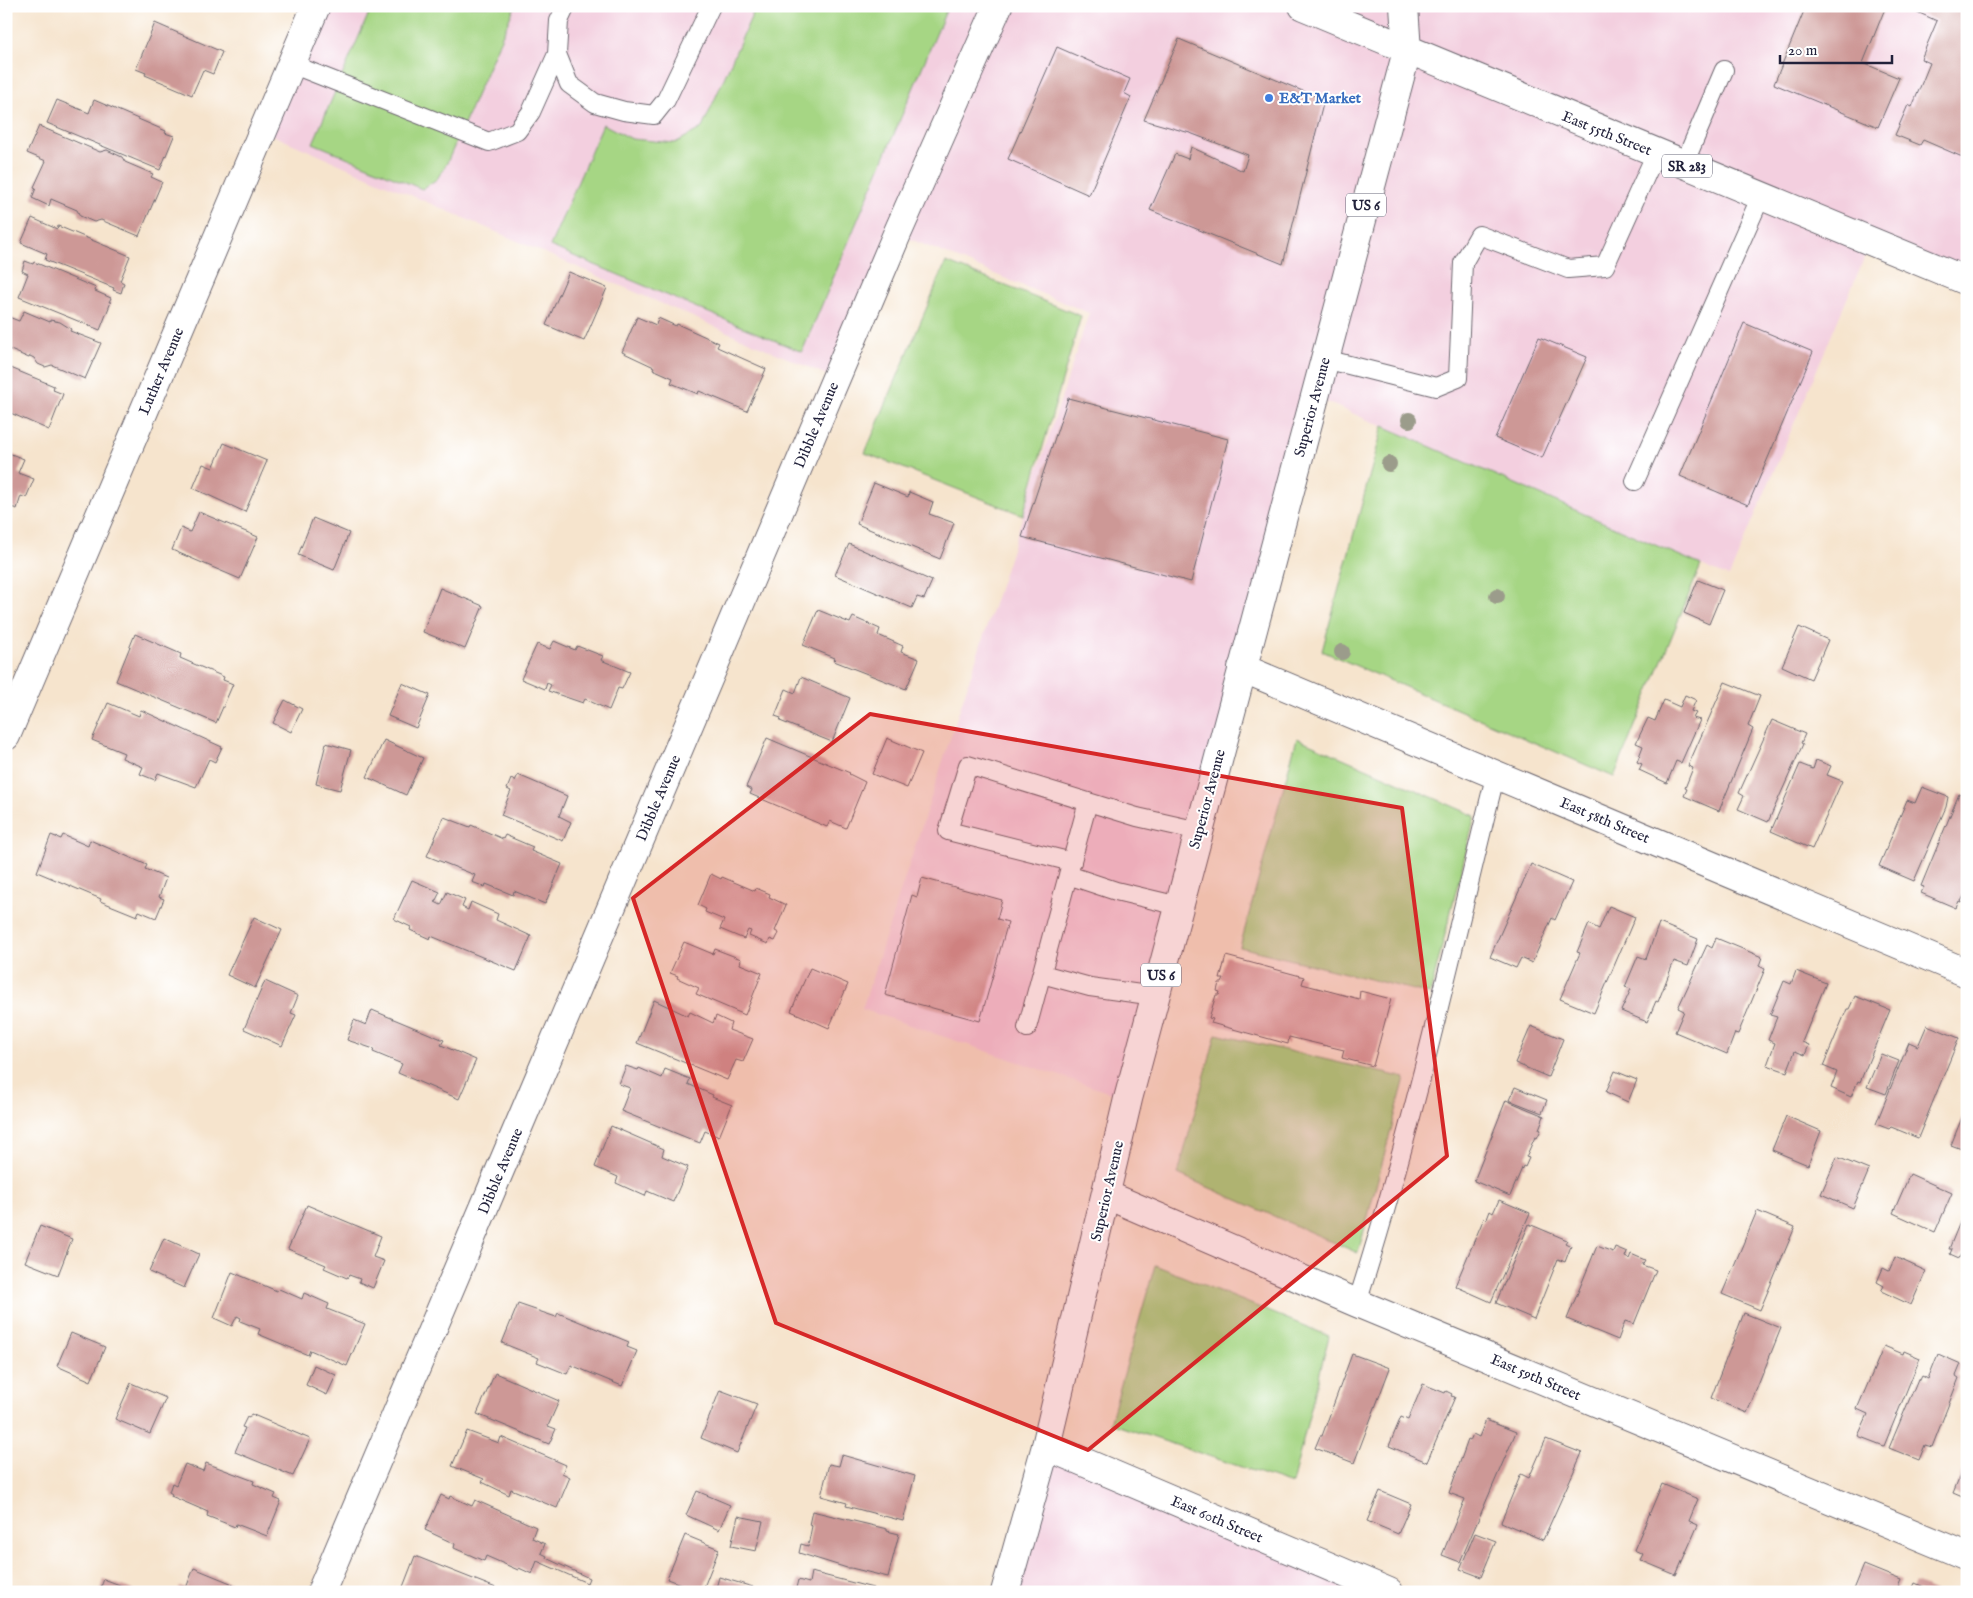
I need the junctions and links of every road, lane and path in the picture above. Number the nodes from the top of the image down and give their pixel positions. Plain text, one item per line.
1 (316, 6) edge
2 (711, 6) edge
3 (998, 6) edge
4 (1303, 6) edge
5 (1404, 6) edge
6 (562, 13) edge
7 (1407, 51) junction
8 (556, 54) junction
9 (291, 64) junction
10 (1724, 70) dead end
11 (1656, 153) junction
12 (1684, 164) junction
13 (1761, 196) junction
14 (1967, 281) edge
15 (1325, 359) junction
16 (1635, 481) dead end
17 (1242, 668) junction
18 (6, 736) edge
19 (1496, 773) junction
20 (1088, 802) junction
21 (1199, 832) junction
22 (1070, 869) junction
23 (1179, 906) junction
24 (1967, 973) edge
25 (1042, 974) junction
26 (1155, 996) junction
27 (1027, 1028) dead end
28 (1106, 1195) junction
29 (1357, 1303) junction
30 (1046, 1446) junction
31 (1967, 1556) edge
32 (322, 1592) edge
33 (1005, 1592) edge
34 (1389, 1592) edge

1 - 9 street, Luther Avenue
2 - 8 lane
3 - 32 street, Dibble Avenue
4 - 7 street, East 55th Street
5 - 7 street, Superior Avenue / US 6
6 - 8 lane
7 - 11 street, East 55th Street / SR 283
7 - 15 street, Superior Avenue / US 6
8 - 9 lane
9 - 18 street, Luther Avenue
10 - 12 lane
11 - 12 street, East 55th Street / SR 283
11 - 15 lane
12 - 13 street, East 55th Street / SR 283
13 - 14 street, East 55th Street / SR 283
13 - 16 lane
15 - 17 street, Superior Avenue / US 6
17 - 19 street, East 58th Street
17 - 21 street, Superior Avenue / US 6
19 - 24 street, East 58th Street
19 - 29 lane
20 - 21 lane
20 - 22 lane
20 - 22 lane
21 - 23 street, Superior Avenue / US 6
22 - 23 lane
22 - 25 lane
23 - 26 street, Superior Avenue / US 6
25 - 26 lane
25 - 27 lane
26 - 28 street, Superior Avenue / US 6
28 - 29 street, East 59th Street
28 - 30 street, Superior Avenue / US 6
29 - 31 street, East 59th Street
30 - 33 street, Superior Avenue / US 6
30 - 34 street, East 60th Street

